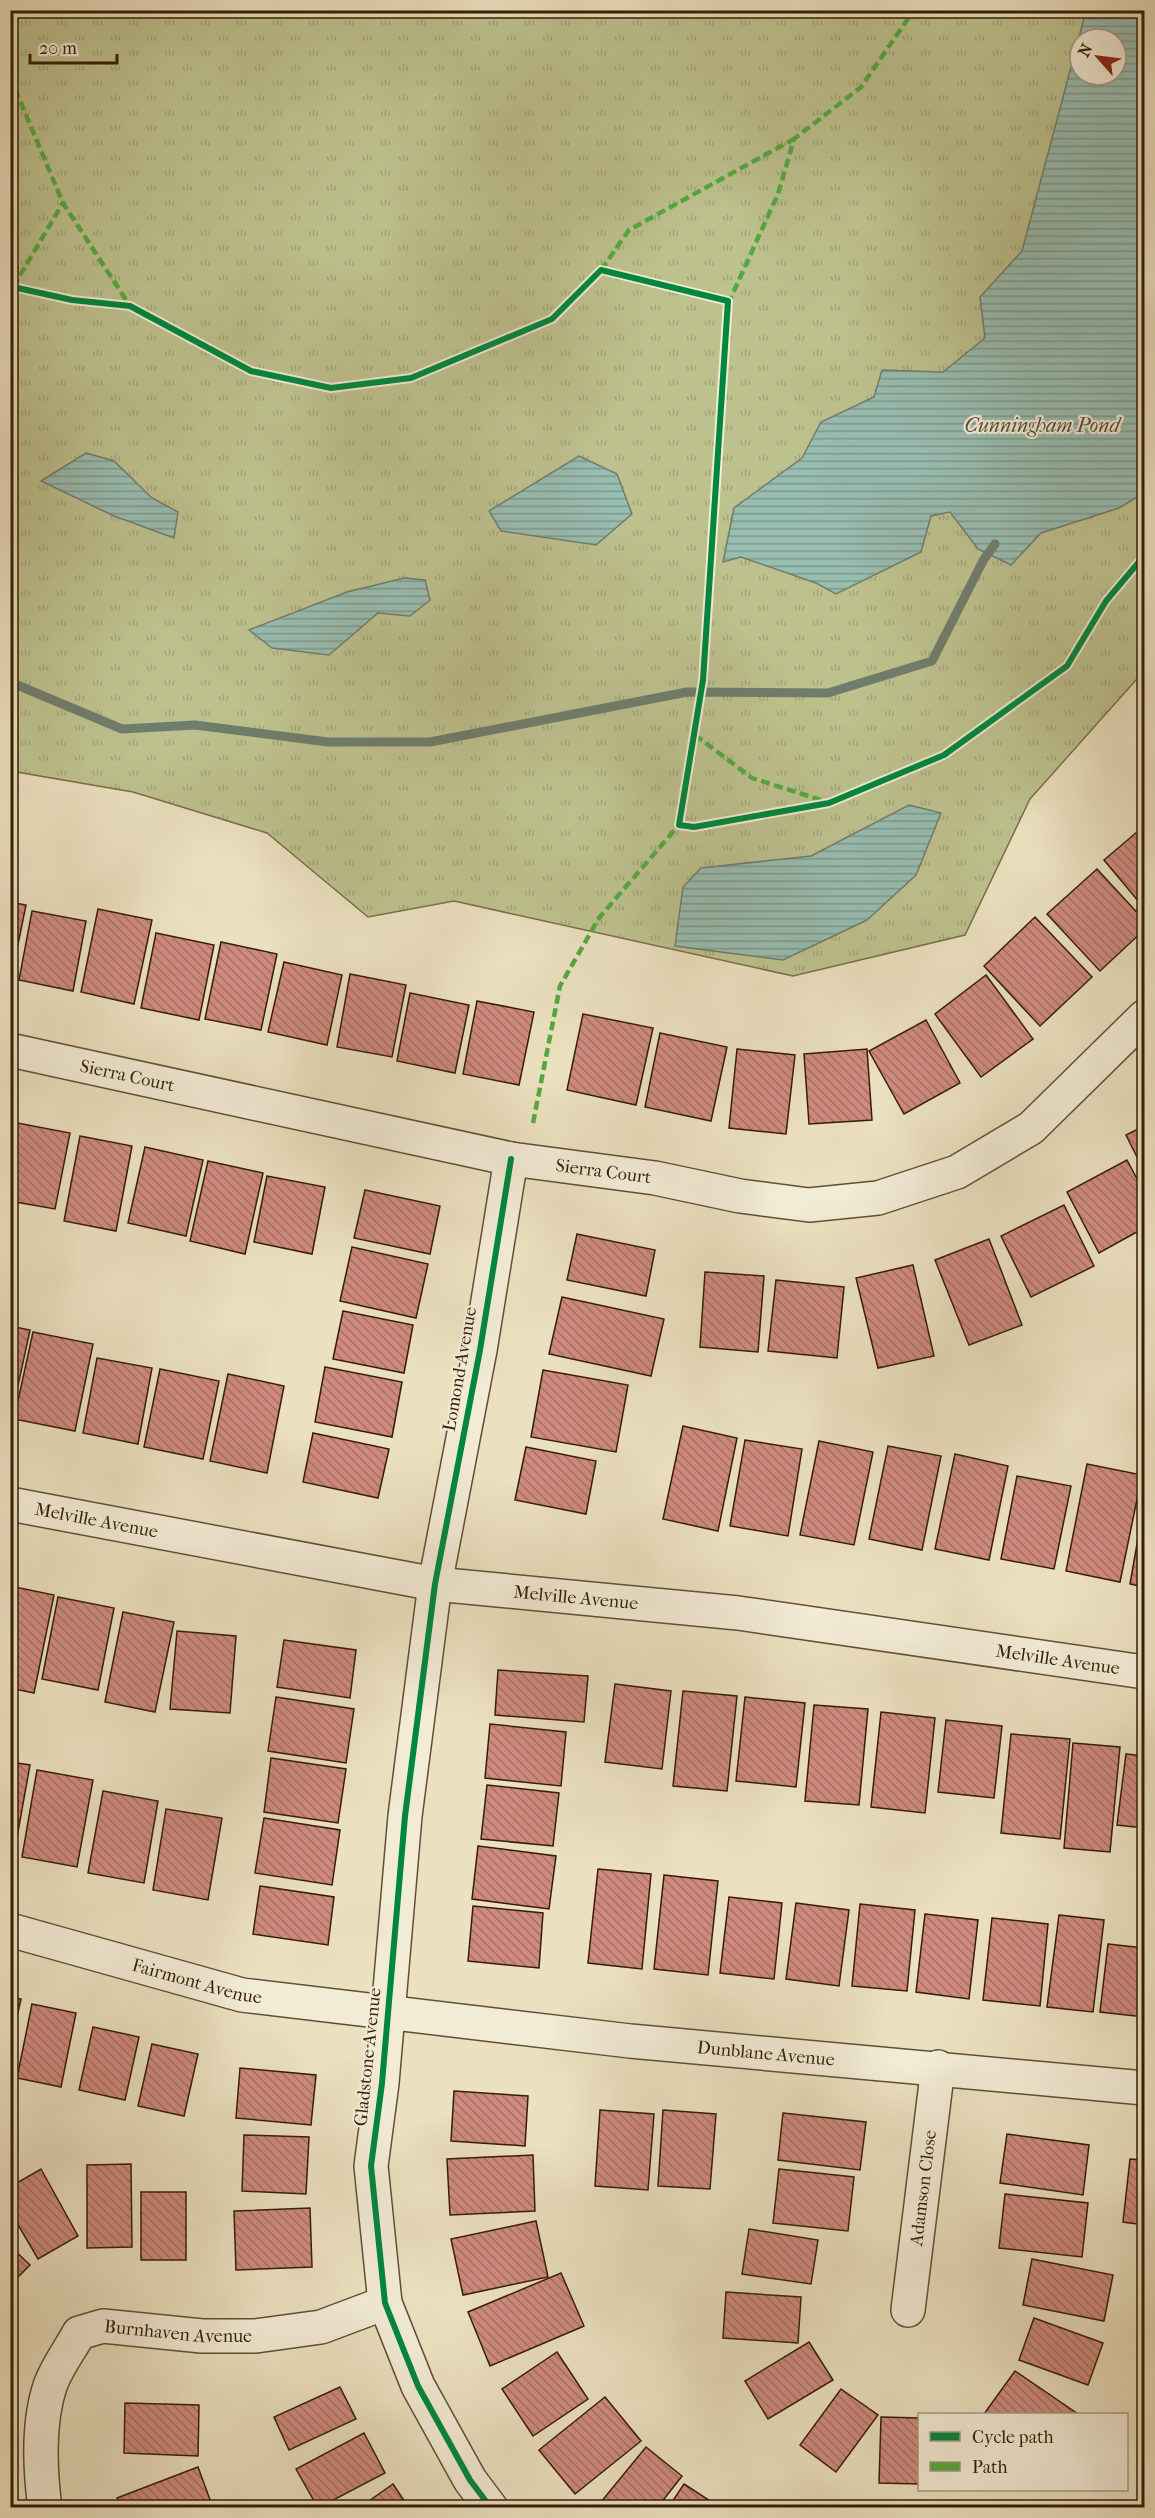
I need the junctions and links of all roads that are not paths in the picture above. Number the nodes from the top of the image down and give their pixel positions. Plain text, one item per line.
1 (1144, 1017) edge
2 (10, 1050) edge
3 (511, 1159) junction
4 (10, 1504) edge
5 (435, 1584) junction
6 (1144, 1672) edge
7 (10, 1930) edge
8 (388, 2011) junction
9 (938, 2067) junction
10 (1144, 2088) edge
11 (384, 2303) junction
12 (908, 2310) dead end
13 (45, 2508) edge
14 (491, 2508) edge

1 - 3 street, Sierra Court
2 - 3 street, Sierra Court
3 - 5 street, Lomond Avenue
4 - 5 street, Melville Avenue
5 - 6 street, Melville Avenue
5 - 8 street, Gladstone Avenue
7 - 8 street, Fairmont Avenue
8 - 9 street, Dunblane Avenue
8 - 11 street, Gladstone Avenue
9 - 10 street, Dunblane Avenue
9 - 12 street, Adamson Close
11 - 13 street, Burnhaven Avenue
11 - 14 street, Gladstone Avenue

